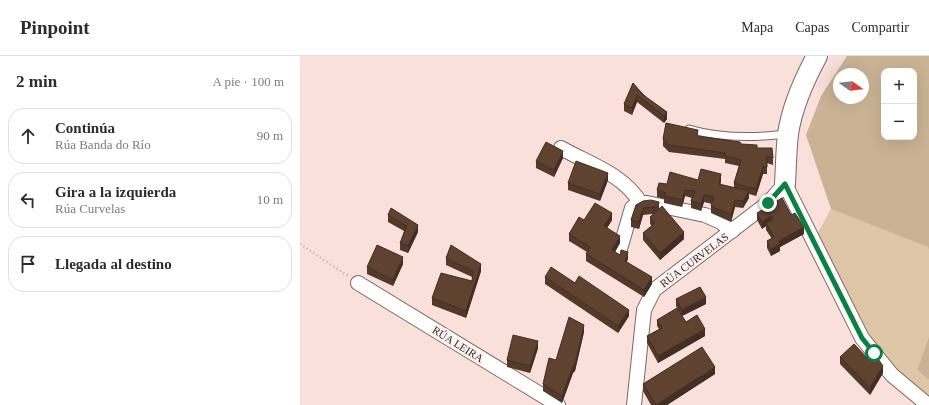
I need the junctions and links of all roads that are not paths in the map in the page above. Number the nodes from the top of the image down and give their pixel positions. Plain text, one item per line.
1 (817, 56) edge
2 (683, 128) edge
3 (788, 134) junction
4 (560, 148) edge
5 (785, 184) junction
6 (641, 204) junction
7 (732, 230) junction
8 (620, 249) edge
9 (358, 283) road end
10 (558, 405) edge
11 (634, 405) edge
12 (928, 405) edge

1 - 3 street
2 - 3 lane
3 - 5 street
4 - 6 street
5 - 7 street, RÚA CURVELAS
5 - 12 street
6 - 7 street, RÚA CURVELAS
6 - 8 street
7 - 11 street, RÚA CURVELAS
9 - 10 street, RÚA LEIRA

